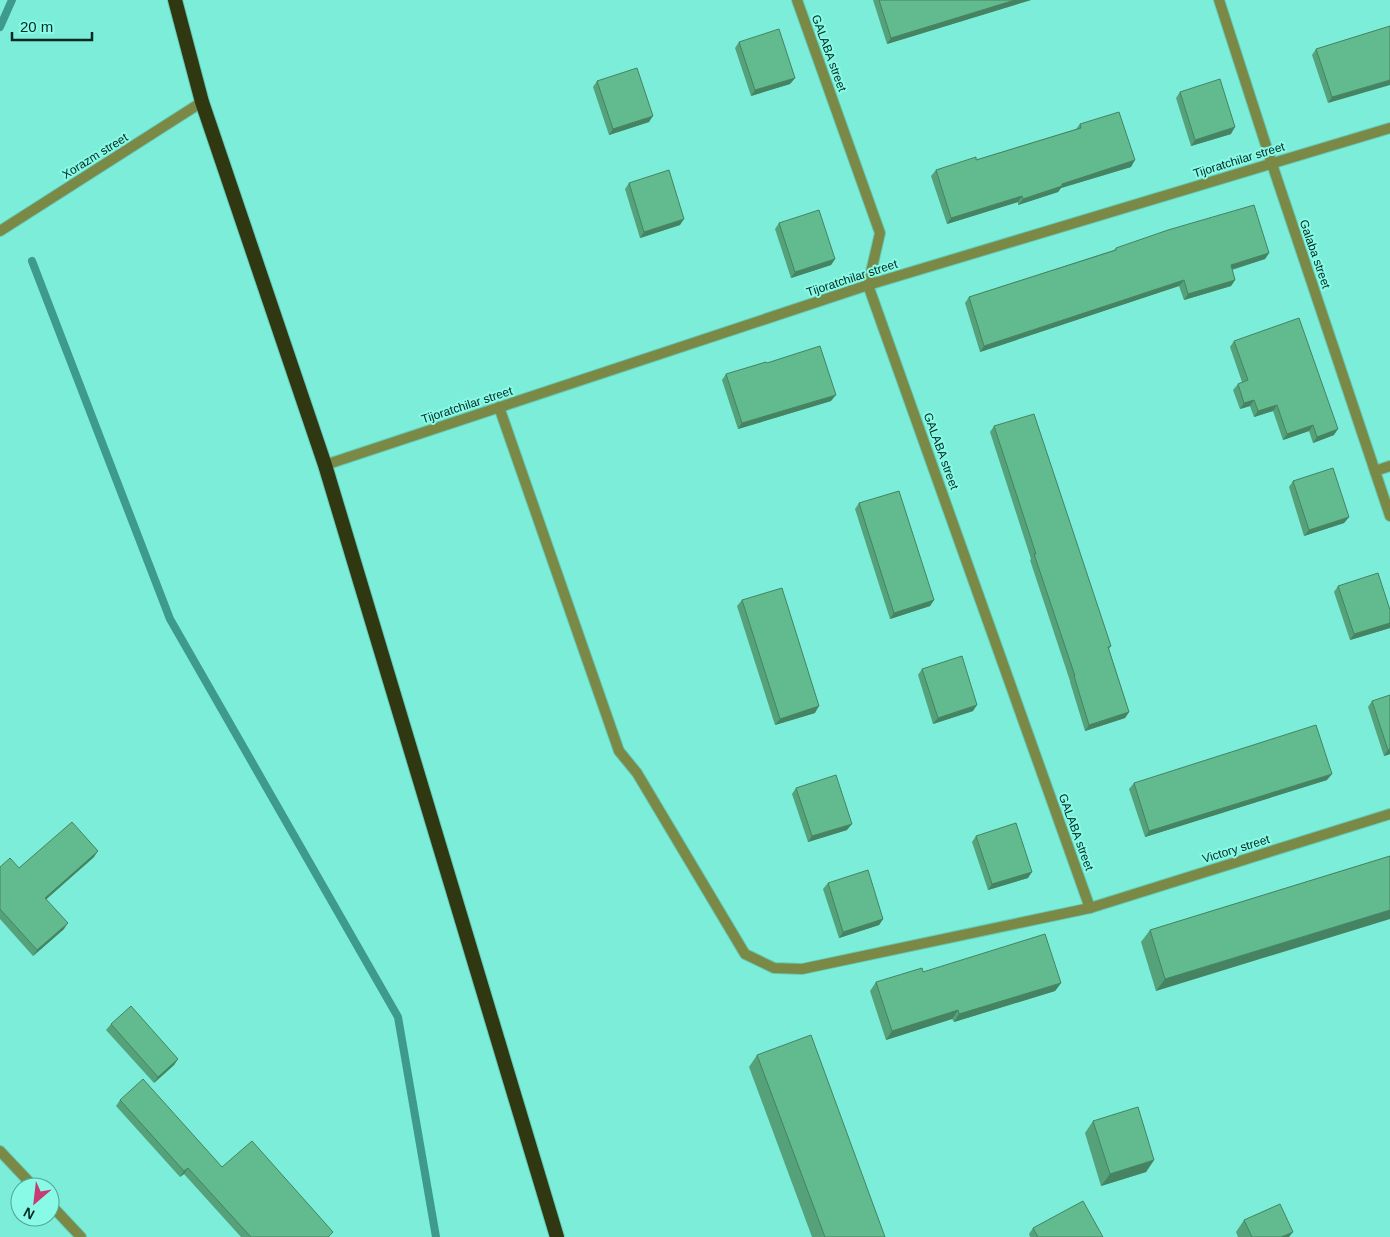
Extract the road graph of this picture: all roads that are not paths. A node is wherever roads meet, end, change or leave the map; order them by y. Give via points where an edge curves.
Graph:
1 (175, 0) edge
2 (797, 0) edge
3 (1219, 0) edge
4 (202, 102) junction
5 (1390, 128) edge
6 (1272, 164) junction
7 (0, 231) edge
8 (868, 285) junction
9 (498, 407) junction
10 (325, 465) junction
11 (1390, 466) edge
12 (1375, 470) junction
13 (1390, 516) edge
14 (1390, 814) edge
15 (1090, 908) junction
16 (0, 1151) edge
17 (25, 1177) edge
18 (60, 1215) edge
19 (81, 1237) edge
20 (557, 1237) edge

1 - 4 highway
2 - 8 street, GALABA street via 880,234
3 - 6 street, Galaba street
4 - 7 street, Xorazm street
4 - 10 highway
5 - 6 street, Tijoratchilar street
6 - 8 street, Tijoratchilar street
6 - 12 street, Galaba street
8 - 9 street, Tijoratchilar street
8 - 15 street, GALABA street
9 - 10 street, Tijoratchilar street
9 - 15 street, Victory street via 619,751 637,773 745,954 774,968 802,968
10 - 20 highway
11 - 12 street
12 - 13 street, Galaba street
14 - 15 street, Victory street
16 - 17 street
18 - 19 street

